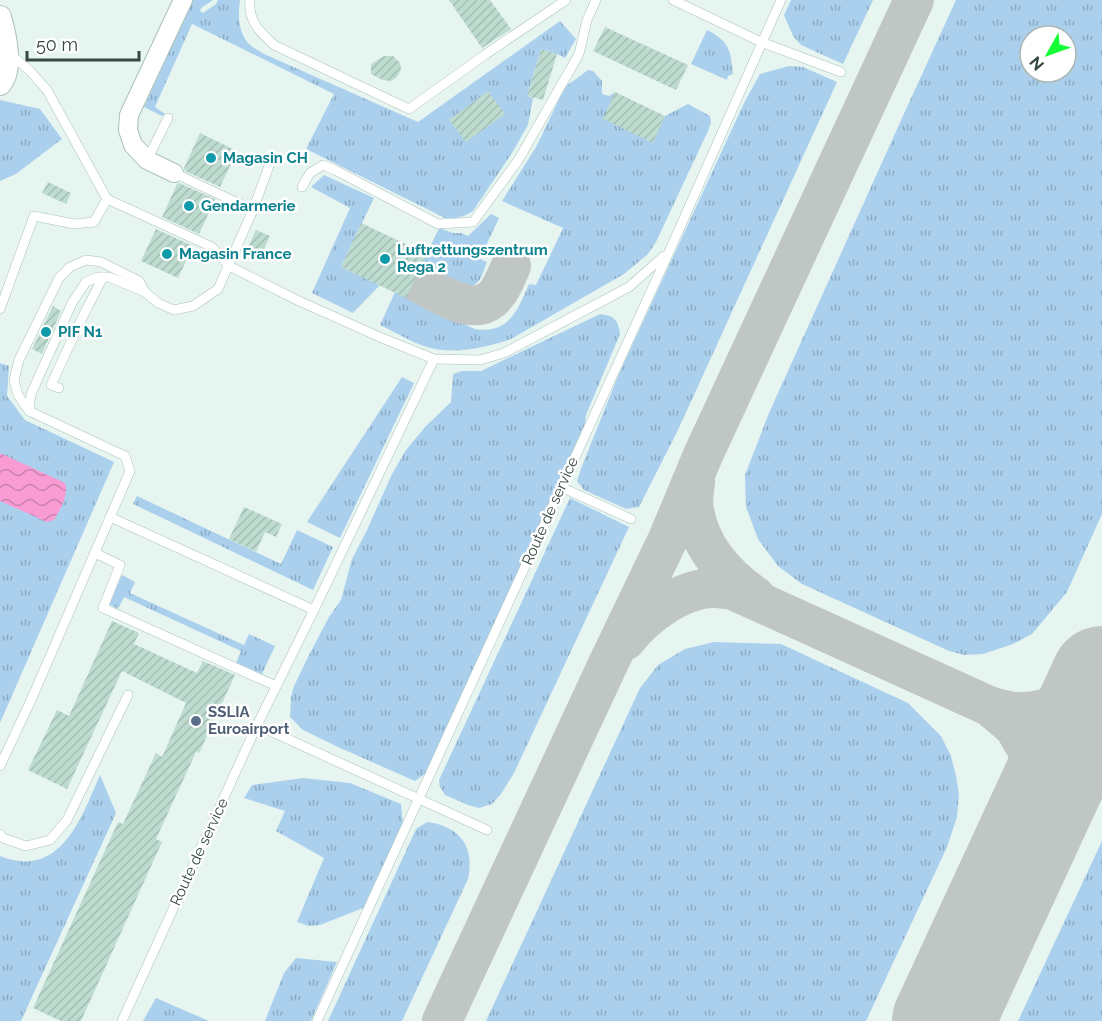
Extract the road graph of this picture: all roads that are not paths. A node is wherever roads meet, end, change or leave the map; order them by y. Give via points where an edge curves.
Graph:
1 (183, 0) edge
2 (250, 0) edge
3 (566, 0) edge
4 (596, 0) edge
5 (673, 0) edge
6 (781, 0) edge
7 (0, 17) edge
8 (761, 42) junction
9 (3, 54) edge
10 (841, 72) dead end
11 (0, 84) edge
12 (168, 118) dead end
13 (147, 160) junction
14 (269, 166) dead end
15 (174, 173) joint
16 (302, 187) dead end
17 (107, 199) junction
18 (253, 210) junction
19 (669, 252) junction
20 (229, 266) junction
21 (103, 277) junction
22 (146, 292) junction
23 (0, 309) edge
24 (434, 359) junction
25 (59, 388) dead end
26 (29, 411) junction
27 (561, 487) junction
28 (110, 517) junction
29 (630, 519) dead end
30 (95, 553) junction
31 (314, 610) junction
32 (276, 686) junction
33 (128, 695) dead end
34 (257, 725) junction
35 (0, 765) edge
36 (419, 800) junction
37 (487, 830) dead end
38 (0, 834) edge
39 (122, 1021) edge
40 (317, 1021) edge

1 - 13 street via 129,115 133,145
2 - 3 lane via 249,9 257,30 274,45 409,109
4 - 16 lane via 586,20 579,54 519,159 473,222 438,224 323,165 310,173
5 - 8 lane
6 - 8 lane, Route de service
7 - 9 street via 5,33
8 - 10 lane
8 - 19 lane, Route de service
9 - 11 street via 8,68
9 - 17 lane via 29,70 47,90
12 - 13 lane
13 - 15 street
14 - 18 lane
15 - 18 lane
17 - 20 lane via 212,247
17 - 23 lane via 93,222 74,224 34,216
18 - 20 lane
19 - 24 lane via 629,287 504,353 480,360
19 - 27 lane, Route de service
20 - 22 lane via 218,289 193,306 174,310
20 - 24 lane via 340,320
21 - 22 lane
21 - 25 lane via 51,385
21 - 26 lane via 86,282 72,303 31,394
22 - 26 lane via 139,281 101,262 86,261 70,267 59,278 19,360 14,380
24 - 31 lane, Route de service
26 - 28 lane via 125,456 130,471
27 - 29 lane
27 - 36 lane, Route de service
28 - 30 lane
28 - 31 lane
30 - 32 lane via 120,565 103,608
30 - 35 lane
31 - 32 lane, Route de service
32 - 34 lane, Route de service
33 - 38 lane via 67,820 50,840 26,846
34 - 36 lane
34 - 39 lane, Route de service
36 - 37 lane
36 - 40 lane, Route de service

